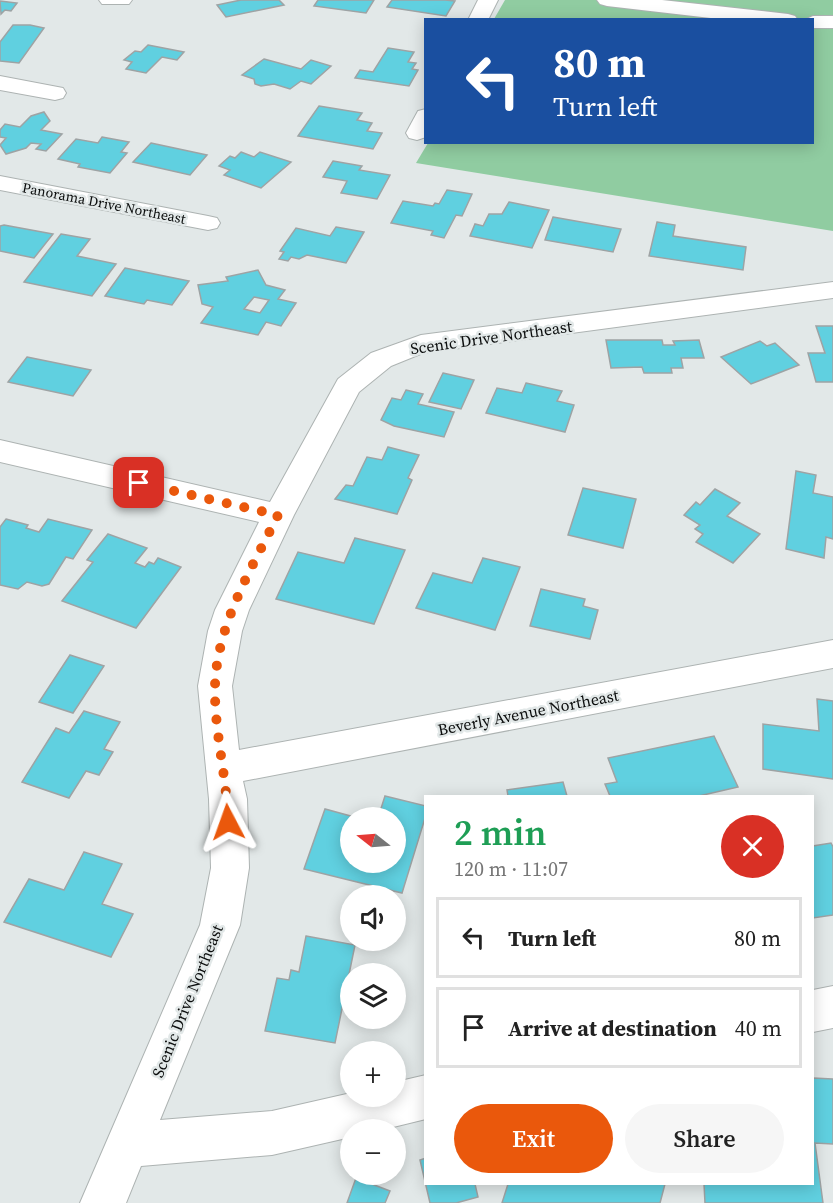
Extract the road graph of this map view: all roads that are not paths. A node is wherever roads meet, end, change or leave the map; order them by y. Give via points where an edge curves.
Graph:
1 (109, 0) edge
2 (122, 0) edge
3 (488, 0) edge
4 (607, 0) edge
5 (479, 18) edge
6 (770, 18) edge
7 (814, 21) edge
8 (833, 22) edge
9 (0, 83) edge
10 (55, 93) dead end
11 (0, 183) edge
12 (208, 223) dead end
13 (833, 290) edge
14 (0, 451) edge
15 (278, 515) junction
16 (833, 654) edge
17 (223, 769) junction
18 (833, 1007) edge
19 (814, 1011) edge
20 (424, 1097) edge
21 (129, 1145) junction
22 (103, 1203) edge

1 - 2 street
3 - 5 street
4 - 6 street
7 - 8 street
9 - 10 street
11 - 12 street, Panorama Drive Northeast
13 - 15 street, Scenic Drive Northeast via 477,335 390,353 348,386
14 - 15 street
15 - 17 street, Scenic Drive Northeast via 232,610 221,649 215,686
16 - 17 street, Beverly Avenue Northeast
17 - 21 street, Scenic Drive Northeast via 230,868 220,925
18 - 19 street
20 - 21 street via 272,1133
21 - 22 street, Scenic Drive Northeast

